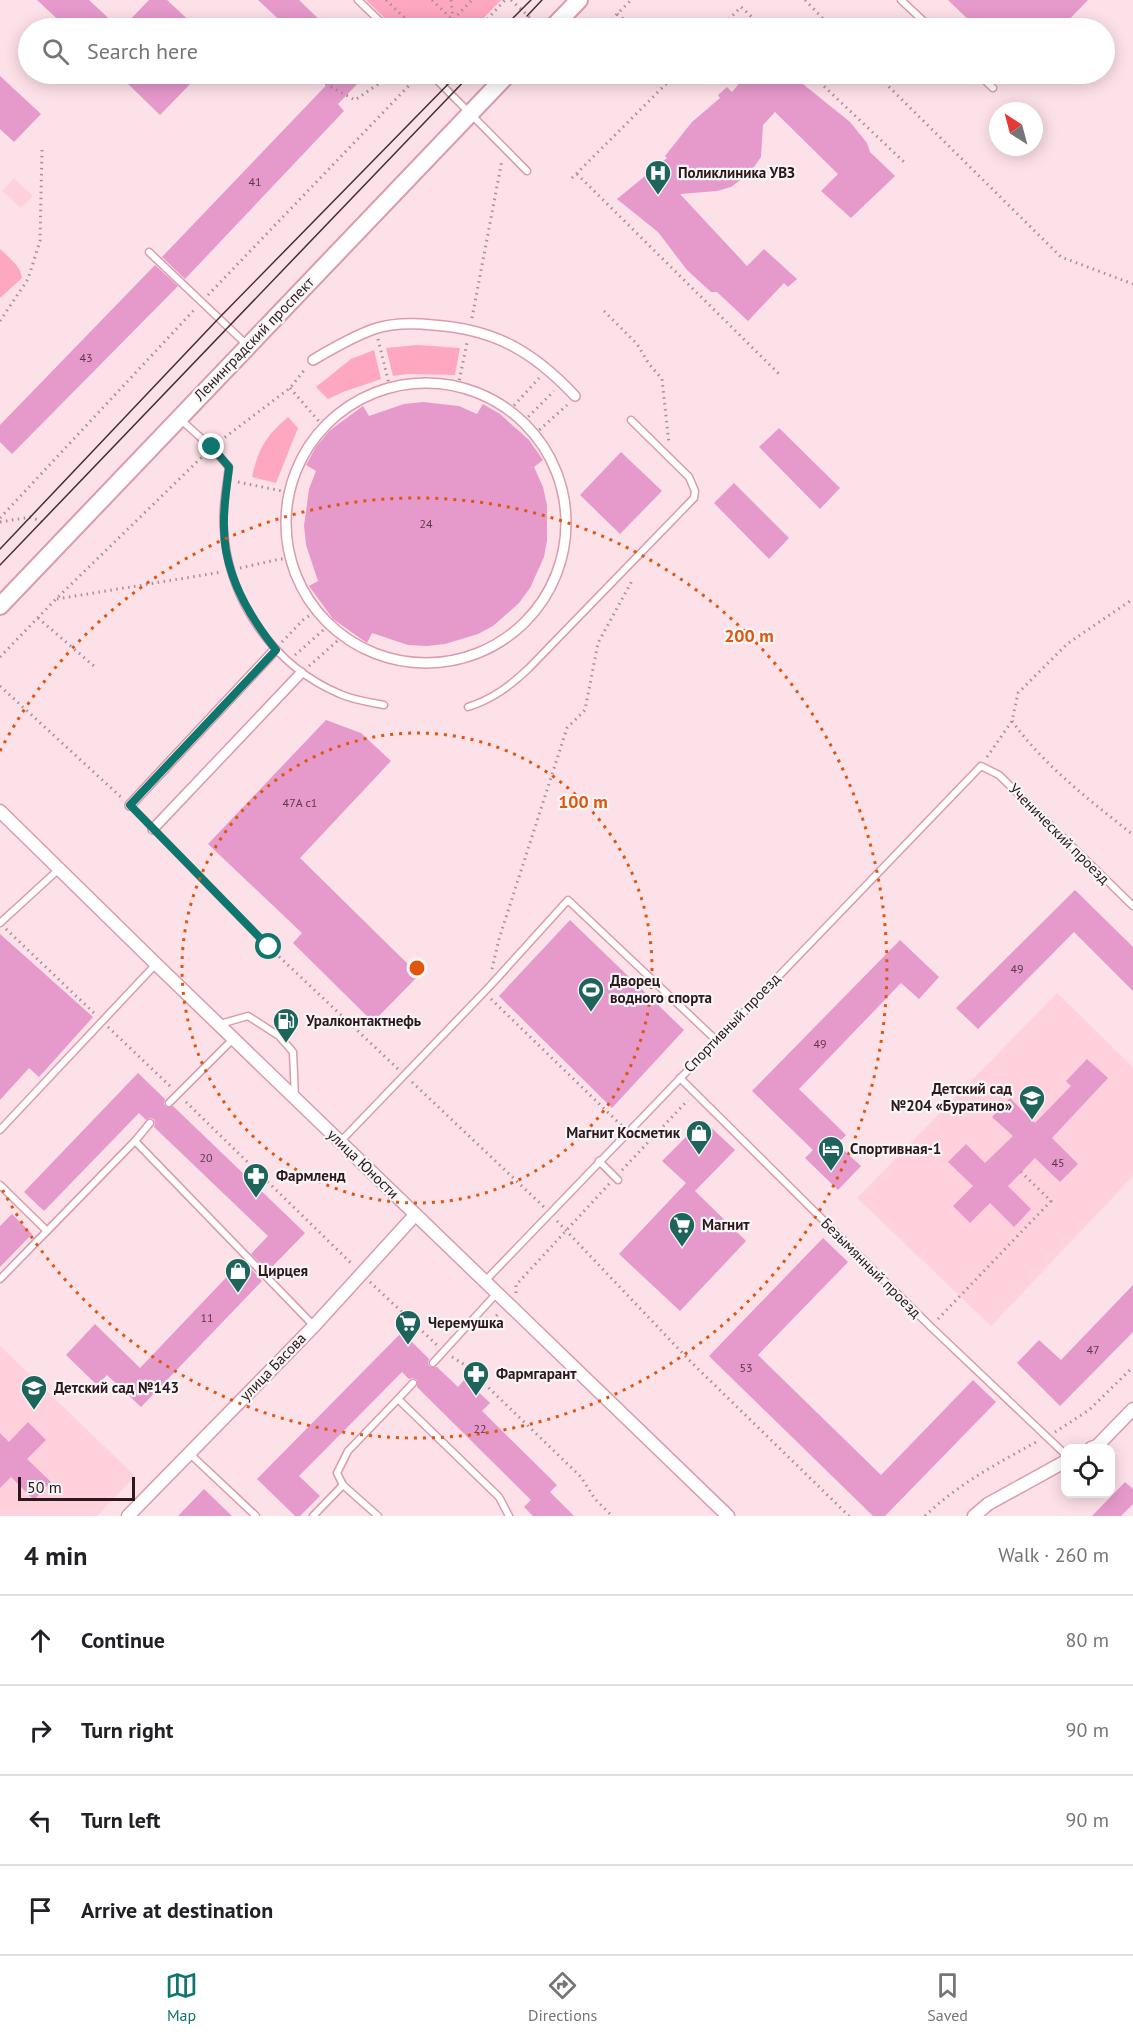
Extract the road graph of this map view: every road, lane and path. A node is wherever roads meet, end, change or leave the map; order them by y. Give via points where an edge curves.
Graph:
1 (358, 0) edge
2 (386, 0) edge
3 (432, 0) edge
4 (451, 0) edge
5 (472, 0) edge
6 (505, 0) edge
7 (511, 0) edge
8 (579, 0) edge
9 (631, 0) edge
10 (805, 0) edge
11 (901, 0) edge
12 (617, 14) junction
13 (377, 18) edge
14 (405, 18) edge
15 (451, 18) edge
16 (453, 18) edge
17 (455, 18) edge
18 (488, 18) edge
19 (530, 18) edge
20 (562, 18) edge
21 (613, 18) edge
22 (622, 18) edge
23 (730, 18) edge
24 (753, 18) edge
25 (822, 18) edge
26 (920, 18) edge
27 (326, 84) edge
28 (378, 84) edge
29 (442, 84) edge
30 (498, 84) edge
31 (666, 84) edge
32 (822, 84) edge
33 (886, 84) edge
34 (989, 84) edge
35 (993, 88) dead end
36 (471, 112) junction
37 (504, 149) junction
38 (42, 150) dead end
39 (904, 162) dead end
40 (527, 171) dead end
41 (577, 174) junction
42 (573, 178) dead end
43 (149, 252) dead end
44 (1133, 284) edge
45 (604, 311) dead end
46 (0, 321) edge
47 (470, 329) junction
48 (248, 346) junction
49 (380, 349) dead end
50 (466, 349) dead end
51 (313, 360) joint
52 (779, 374) dead end
53 (537, 380) dead end
54 (458, 386) junction
55 (290, 388) junction
56 (390, 388) junction
57 (551, 394) dead end
58 (575, 396) dead end
59 (563, 408) dead end
60 (510, 410) junction
61 (179, 418) junction
62 (631, 420) dead end
63 (524, 422) junction
64 (323, 426) junction
65 (536, 434) junction
66 (212, 447) junction
67 (669, 458) junction
68 (248, 484) dead end
69 (287, 492) junction
70 (0, 522) edge
71 (42, 522) dead end
72 (289, 559) junction
73 (250, 565) dead end
74 (231, 570) junction
75 (633, 579) dead end
76 (1133, 599) edge
77 (55, 600) junction
78 (0, 606) edge
79 (316, 611) junction
80 (38, 618) junction
81 (329, 625) junction
82 (287, 636) dead end
83 (343, 636) junction
84 (276, 650) junction
85 (300, 651) dead end
86 (0, 657) edge
87 (313, 664) dead end
88 (95, 667) dead end
89 (301, 672) junction
90 (0, 686) edge
91 (384, 705) dead end
92 (468, 707) dead end
93 (1012, 721) junction
94 (981, 766) junction
95 (130, 805) joint
96 (0, 811) edge
97 (153, 829) joint
98 (1133, 835) edge
99 (59, 869) junction
100 (1133, 906) edge
101 (0, 923) edge
102 (156, 964) junction
103 (490, 986) junction
104 (102, 1021) junction
105 (219, 1024) junction
106 (234, 1038) junction
107 (716, 1040) junction
108 (405, 1075) junction
109 (680, 1078) junction
110 (695, 1093) junction
111 (178, 1094) junction
112 (295, 1098) junction
113 (170, 1103) dead end
114 (150, 1124) dead end
115 (0, 1130) edge
116 (627, 1131) junction
117 (135, 1141) junction
118 (340, 1142) junction
119 (599, 1161) junction
120 (1021, 1172) dead end
121 (617, 1179) junction
122 (0, 1185) edge
123 (550, 1212) junction
124 (415, 1215) junction
125 (47, 1231) junction
126 (566, 1231) junction
127 (362, 1274) junction
128 (0, 1279) edge
129 (485, 1282) junction
130 (497, 1293) junction
131 (508, 1304) junction
132 (314, 1326) junction
133 (478, 1326) dead end
134 (931, 1327) junction
135 (443, 1351) junction
136 (433, 1363) dead end
137 (1133, 1367) edge
138 (413, 1383) dead end
139 (398, 1399) junction
140 (1133, 1409) edge
141 (1047, 1437) junction
142 (1099, 1444) edge
143 (1061, 1451) edge
144 (189, 1453) junction
145 (1061, 1463) edge
146 (343, 1485) junction
147 (128, 1516) edge
148 (256, 1516) edge
149 (313, 1516) edge
150 (378, 1516) edge
151 (509, 1516) edge
152 (612, 1516) edge
153 (728, 1516) edge
154 (849, 1516) edge
155 (925, 1516) edge
156 (974, 1516) edge

1 - 13 lane
2 - 14 path
3 - 15 path
4 - 16 path
5 - 17 path
6 - 18 path
7 - 19 path
8 - 20 main road
9 - 12 path
10 - 25 path
11 - 26 lane
12 - 21 path
12 - 22 path
23 - 24 path via 741,7
27 - 28 path via 355,100
29 - 36 lane
30 - 36 main road, Ленинградский проспект
31 - 41 path
32 - 39 path
33 - 44 path via 1060,257
34 - 35 lane
36 - 37 lane
36 - 48 main road, Ленинградский проспект
37 - 40 lane
37 - 47 path
38 - 46 path via 40,241 28,279
41 - 42 path
41 - 52 path
43 - 48 lane
45 - 67 path via 637,345 662,379
47 - 51 street via 424,324 376,328
47 - 58 street via 533,357
48 - 61 main road, Ленинградский проспект
49 - 56 path
50 - 54 path
51 - 55 path
53 - 60 path
54 - 56 street
54 - 60 street via 496,400
55 - 64 path
55 - 66 path
56 - 64 street via 357,402
57 - 63 path
59 - 65 path
60 - 63 street
61 - 66 lane
61 - 78 main road, Ленинградский проспект
62 - 67 lane
63 - 65 street
64 - 69 street via 308,445
65 - 83 street via 559,477 567,524 555,580 522,626 485,650 429,662 390,659
66 - 74 lane via 229,467 224,530
66 - 77 path
67 - 92 lane via 688,477 694,498 516,681 495,696
68 - 69 path
69 - 72 street
70 - 71 path via 31,517
72 - 73 path
72 - 79 street via 297,582
74 - 77 path
74 - 84 lane via 245,605
75 - 103 path via 598,643 585,710 567,728 499,939
76 - 93 path via 1067,644 1018,693
77 - 80 path
79 - 81 street
79 - 82 path
80 - 86 path
80 - 88 path
81 - 83 street
81 - 85 path
83 - 87 path
84 - 89 lane
84 - 95 street
89 - 91 lane via 341,695
89 - 97 street
90 - 95 path
93 - 94 path
93 - 98 path via 1055,770
94 - 100 lane, Ученический проезд via 999,775
94 - 107 lane, Спортивный проезд
96 - 99 street, улица Юности
97 - 108 path via 269,947
99 - 101 lane
99 - 102 street, улица Юности
101 - 104 path
102 - 104 lane
102 - 105 street, улица Юности
103 - 107 lane via 568,900
103 - 108 lane
103 - 116 path via 491,998
104 - 111 path
104 - 115 lane
105 - 106 street, улица Юности
105 - 112 lane via 248,1016 279,1036 293,1052
106 - 111 lane
106 - 112 street, улица Юности
107 - 109 lane, Спортивный проезд
108 - 118 lane
108 - 123 path
109 - 110 lane, Безымянный проезд
109 - 116 lane, Спортивный проезд
110 - 121 path
110 - 134 lane, Безымянный проезд
111 - 113 lane
111 - 127 path
112 - 118 street, улица Юности
114 - 117 lane
116 - 119 lane, Спортивный проезд
117 - 125 lane
117 - 132 lane
118 - 124 street, улица Юности
119 - 121 lane
119 - 123 lane, Спортивный проезд
120 - 134 path via 1052,1201
121 - 126 path
122 - 125 lane
123 - 126 path
123 - 129 lane, Спортивный проезд
124 - 127 street, улица Басова
124 - 129 street, улица Юности
125 - 128 lane
126 - 131 path via 516,1286 517,1292
126 - 154 path via 692,1364
127 - 132 street, улица Басова
127 - 135 path
129 - 130 street, улица Юности
130 - 131 street, улица Юности
130 - 135 lane
131 - 133 path via 492,1320 485,1318
131 - 153 street, улица Юности
132 - 144 street, улица Басова
134 - 141 lane, Безымянный проезд
135 - 136 lane
135 - 152 path via 465,1365 535,1431
137 - 141 path via 1089,1410
138 - 139 lane
139 - 146 lane via 348,1451 337,1473
139 - 151 lane via 498,1497
140 - 142 street
141 - 143 lane, Безымянный проезд
141 - 155 path via 984,1470
144 - 147 street, улица Басова
144 - 148 lane
145 - 156 street via 988,1504
146 - 149 lane
146 - 150 lane

